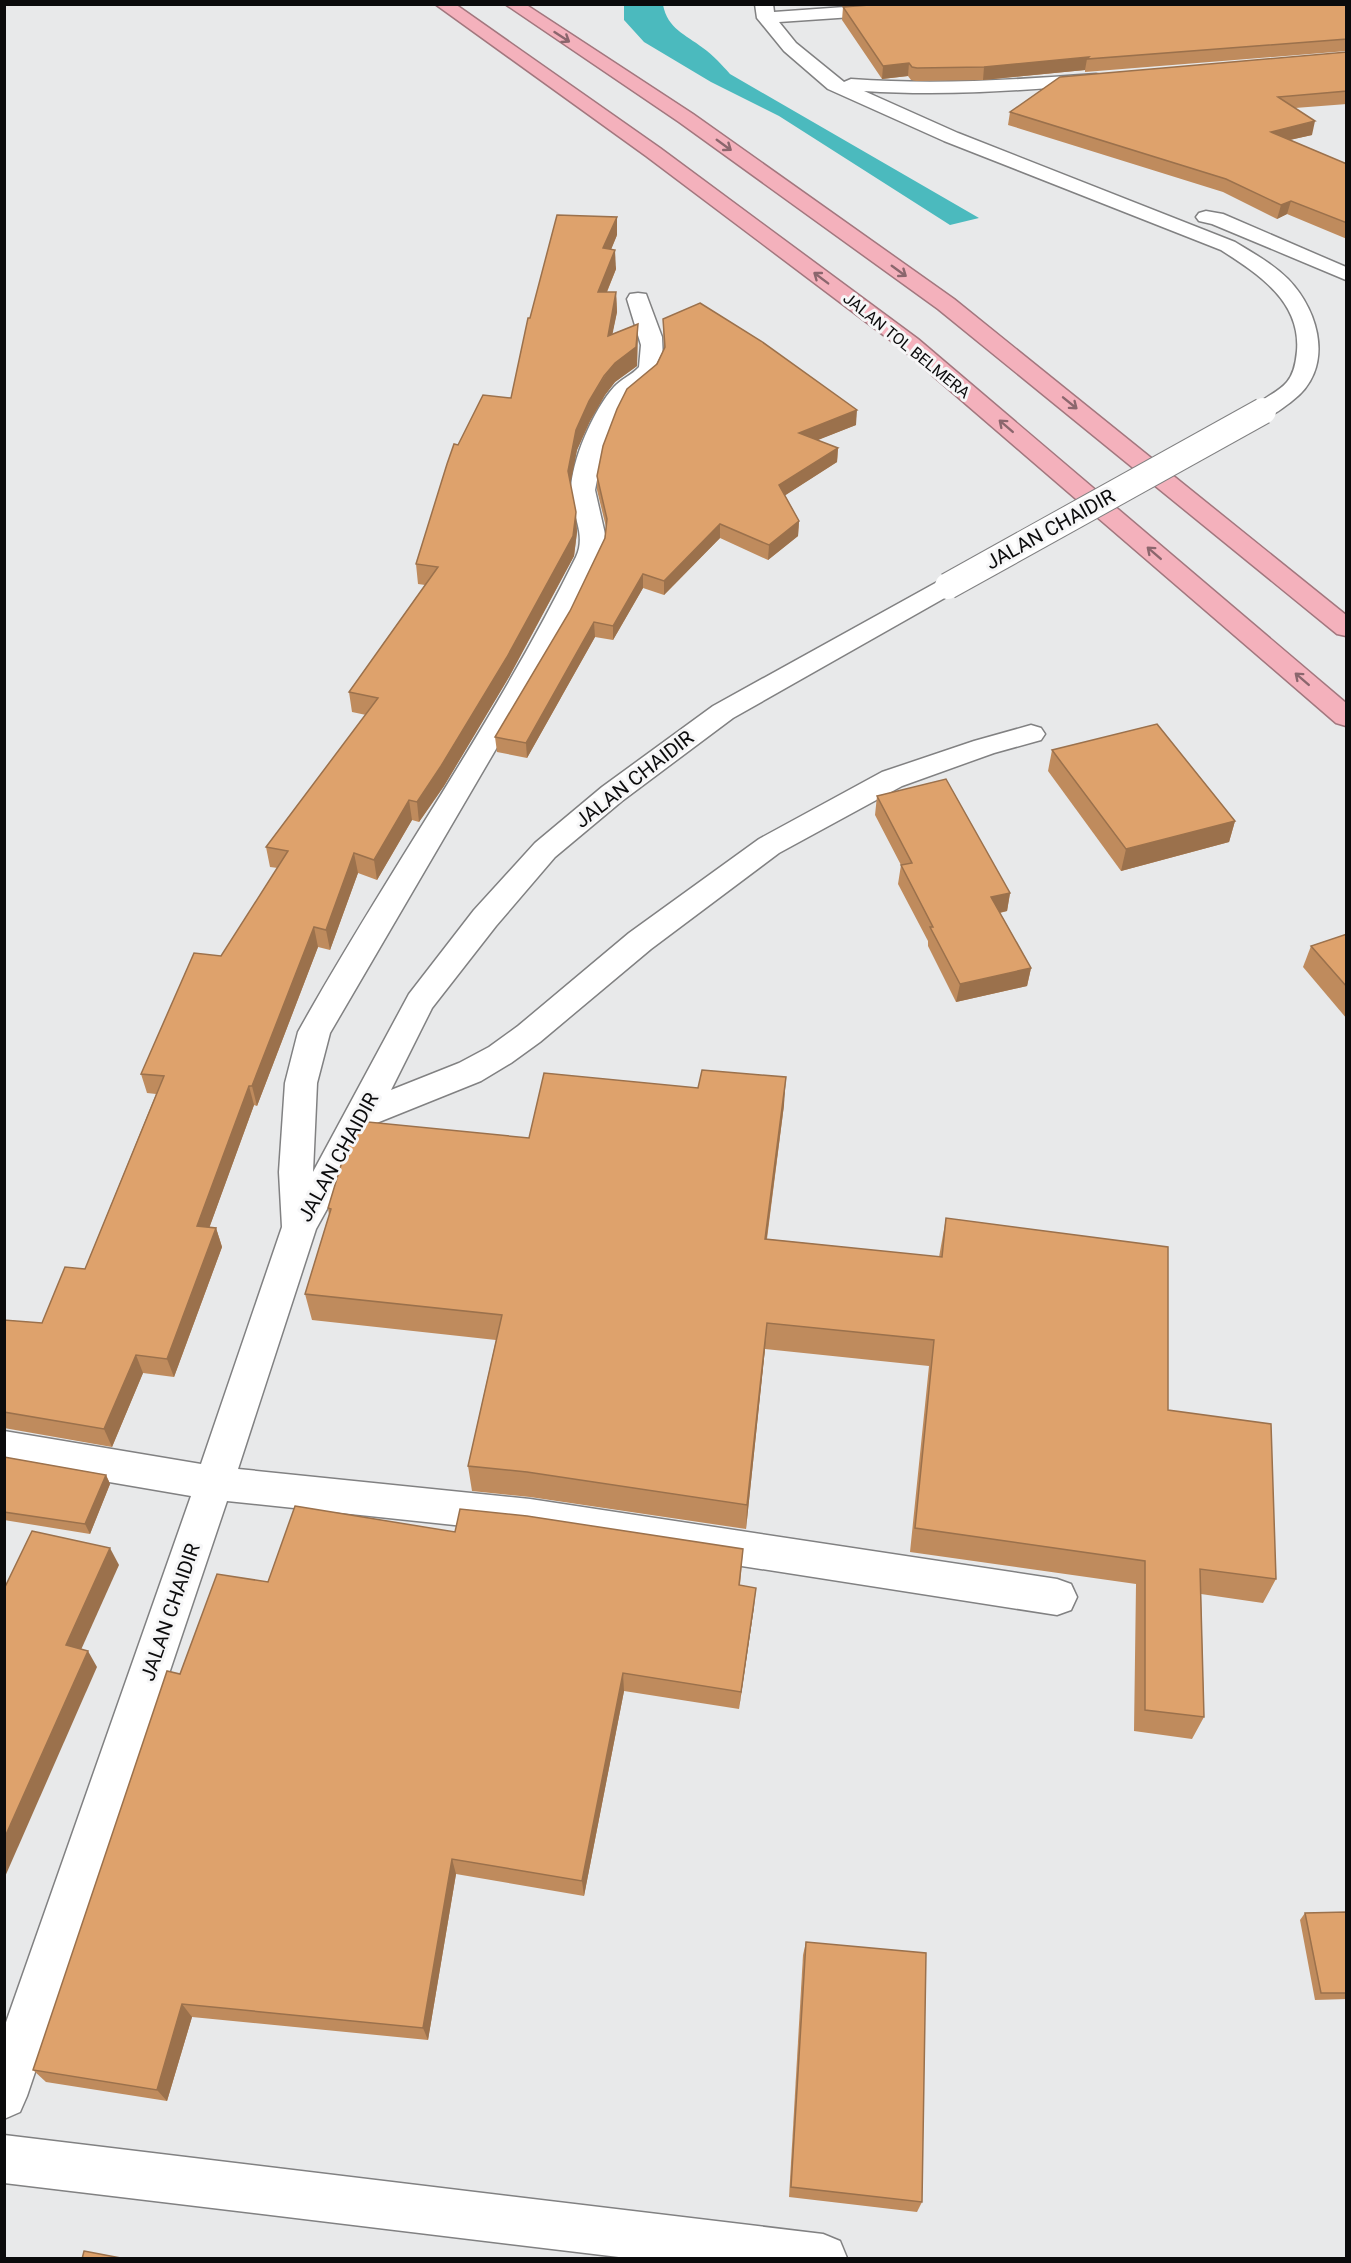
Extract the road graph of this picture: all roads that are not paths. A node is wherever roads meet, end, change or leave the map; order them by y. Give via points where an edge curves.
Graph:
1 (443, 4) edge
2 (513, 4) edge
3 (970, 4) edge
4 (765, 11) edge
5 (1112, 78) edge
6 (834, 85) junction
7 (1133, 207) junction
8 (1347, 274) edge
9 (638, 299) dead end
10 (1347, 628) edge
11 (1347, 717) edge
12 (1031, 734) dead end
13 (362, 1115) junction
14 (299, 1227) junction
15 (4, 1447) edge
16 (214, 1483) junction
17 (1058, 1597) dead end
18 (4, 2096) edge
19 (4, 2159) edge
20 (822, 2259) edge

11 -> 1 highway, JALAN TOL BELMERA via 910,344 653,152
2 -> 10 highway via 686,118 946,304
3 - 4 street
4 - 6 street, JALAN CHAIDIR via 790,47
5 - 6 street via 983,88
6 - 7 street, JALAN CHAIDIR via 951,137
7 - 8 street via 1216,218
7 - 13 street, JALAN CHAIDIR, bridge via 1227,246 1259,265 1287,291 1305,321 1310,354 1298,384 1263,411 723,712 612,794 545,850 485,918 420,1002
9 - 14 street via 652,359 648,374 621,393 596,438 583,483 584,507 594,543 591,552 556,624 314,1032 301,1083 296,1172
12 - 13 street via 892,779 769,846 640,941 500,1055 470,1072
13 - 14 street, JALAN CHAIDIR
14 - 16 street, JALAN CHAIDIR
15 - 16 street
16 - 17 street via 530,1516
16 - 18 street, JALAN CHAIDIR
19 - 20 street

